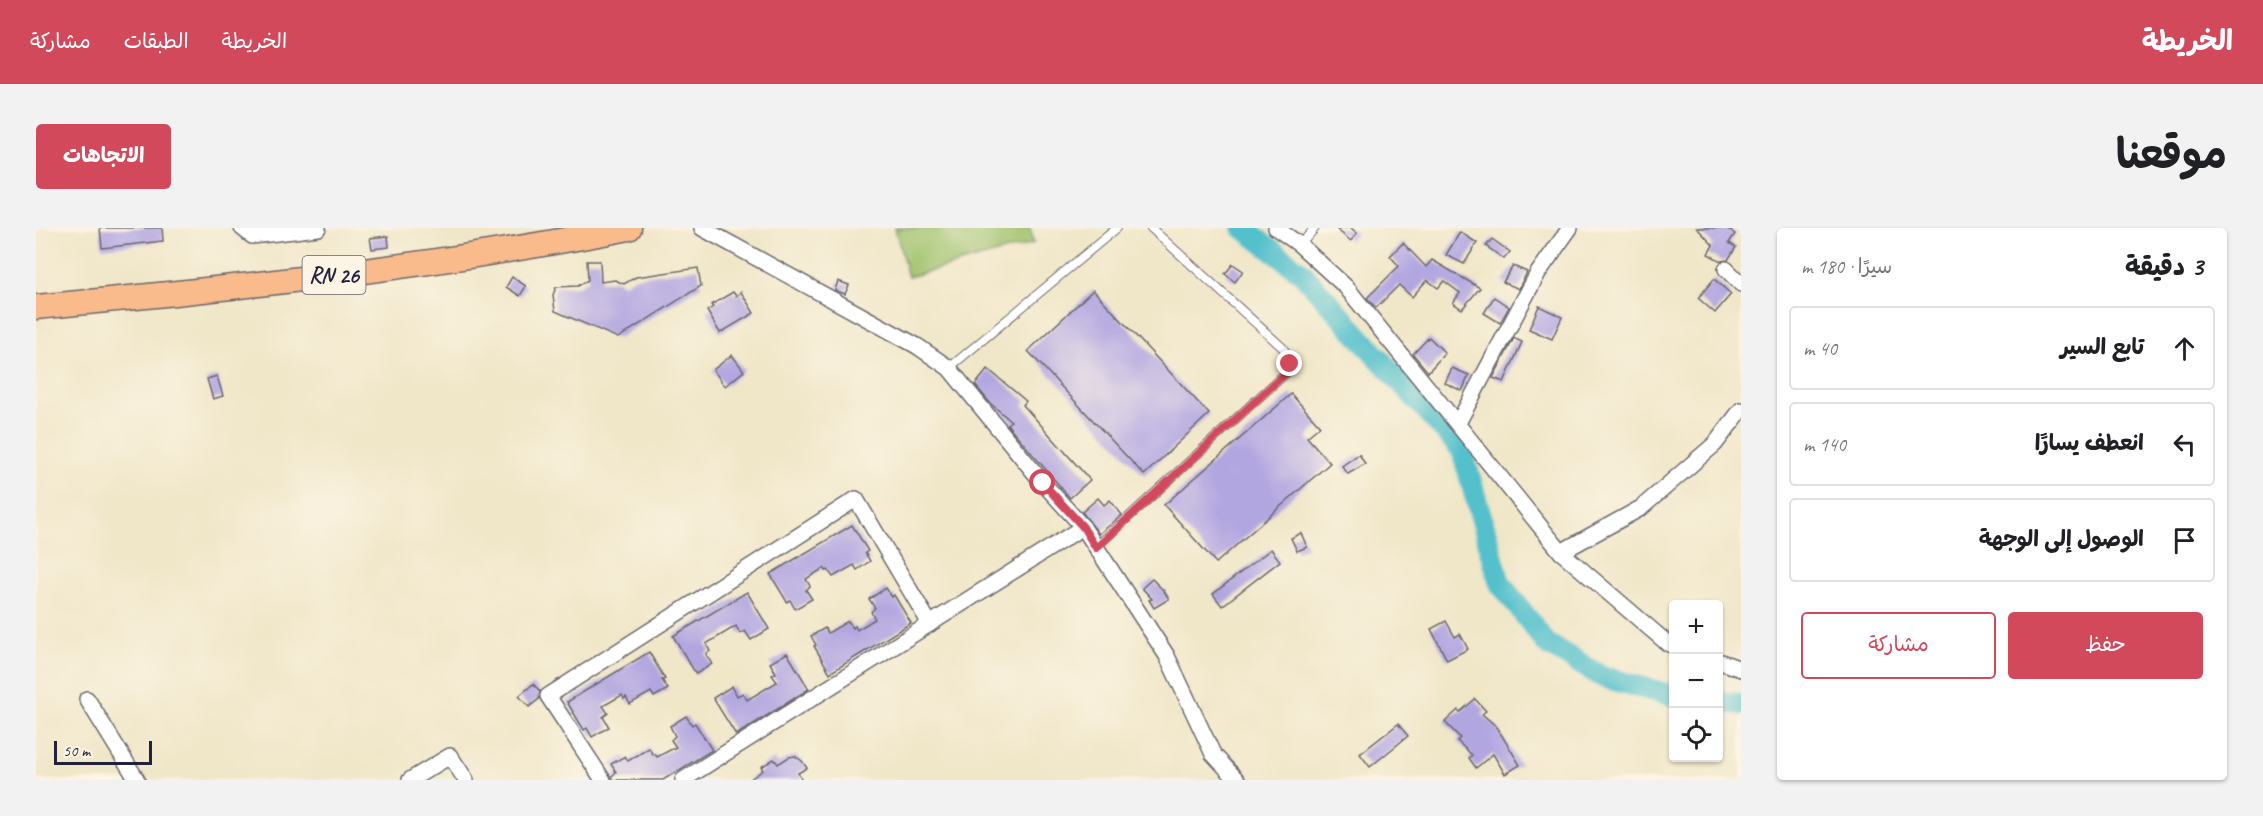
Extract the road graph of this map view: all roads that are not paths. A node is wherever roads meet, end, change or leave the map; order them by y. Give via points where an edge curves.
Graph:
1 (242, 228) edge
2 (318, 228) edge
3 (629, 228) edge
4 (702, 228) edge
5 (1117, 228) edge
6 (1151, 228) edge
7 (1276, 228) edge
8 (1315, 228) edge
9 (1570, 228) edge
10 (549, 235) edge
11 (1300, 245) junction
12 (1726, 268) dead end
13 (1741, 284) edge
14 (36, 307) edge
15 (949, 368) junction
16 (1741, 410) edge
17 (1458, 423) junction
18 (1083, 527) junction
19 (1096, 548) junction
20 (1561, 552) junction
21 (930, 624) junction
22 (1669, 644) edge
23 (1723, 662) edge
24 (1741, 669) edge
25 (87, 699) dead end
26 (137, 780) edge
27 (410, 780) edge
28 (466, 780) edge
29 (603, 780) edge
30 (683, 780) edge
31 (1237, 780) edge

1 - 2 street via 252,236
3 - 10 main road, RN 26
4 - 15 street via 917,346
5 - 15 lane
6 - 19 lane via 1283,348 1290,364 1287,372
7 - 11 street
8 - 11 lane
9 - 17 street via 1538,273
10 - 14 main road, RN 26 via 379,270
11 - 17 street via 1346,287
12 - 13 street
15 - 18 street
16 - 20 street via 1715,444 1641,508
17 - 20 street
18 - 19 street
18 - 21 street
19 - 31 street via 1167,656 1213,754
20 - 22 street
21 - 29 street via 856,499 548,696
21 - 30 street
23 - 24 street
25 - 26 street
27 - 28 street via 450,756

